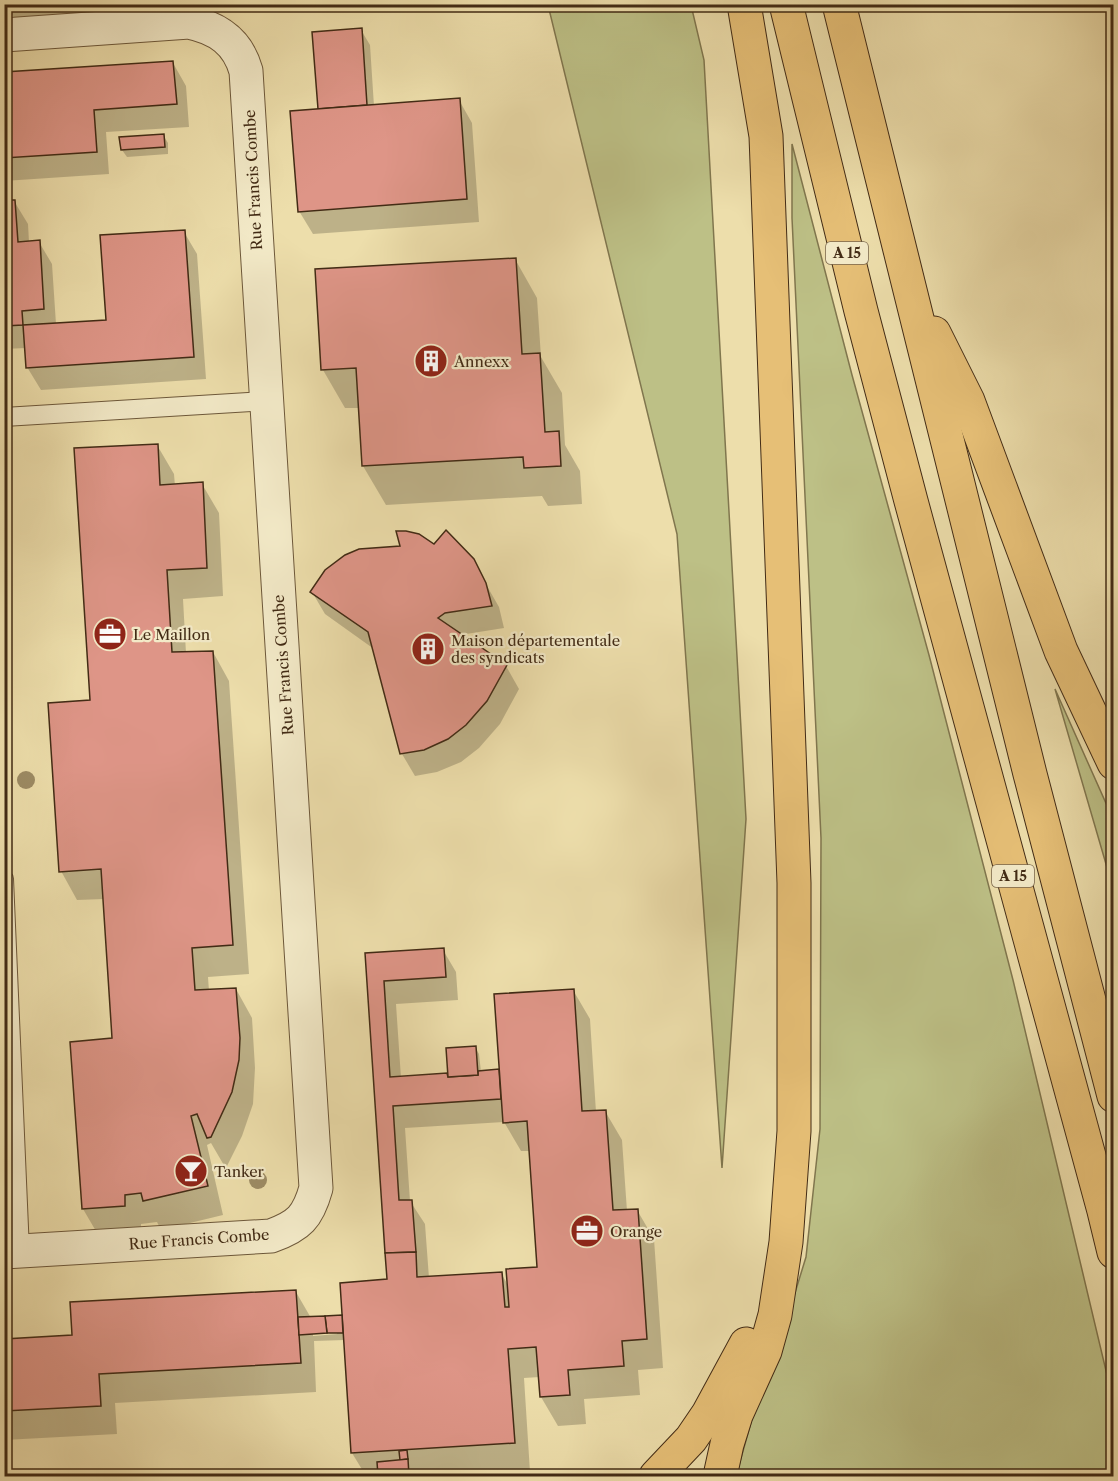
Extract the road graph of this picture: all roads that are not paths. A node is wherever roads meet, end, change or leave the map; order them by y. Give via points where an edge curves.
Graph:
1 (744, 4) edge
2 (786, 4) edge
3 (839, 4) edge
4 (4, 35) edge
5 (906, 276) junction
6 (266, 401) junction
7 (4, 417) edge
8 (1113, 763) edge
9 (4, 879) edge
10 (1113, 1096) edge
11 (786, 1242) junction
12 (12, 1251) edge
13 (1113, 1252) edge
14 (656, 1476) edge
15 (720, 1476) edge

1 - 11 highway via 766,136 794,883 794,1131
2 - 13 highway, A 15 via 879,378
3 - 5 highway, A 15
4 - 6 street, Rue Francis Combe via 189,22 219,32 242,57 246,71
5 - 8 highway via 968,401 1061,651
5 - 10 highway, A 15
6 - 7 lane
6 - 12 street, Rue Francis Combe via 316,1188 311,1206 302,1220 271,1236
9 - 12 lane
11 - 14 highway via 745,1344 708,1414 691,1439
11 - 15 highway via 765,1351 736,1415

